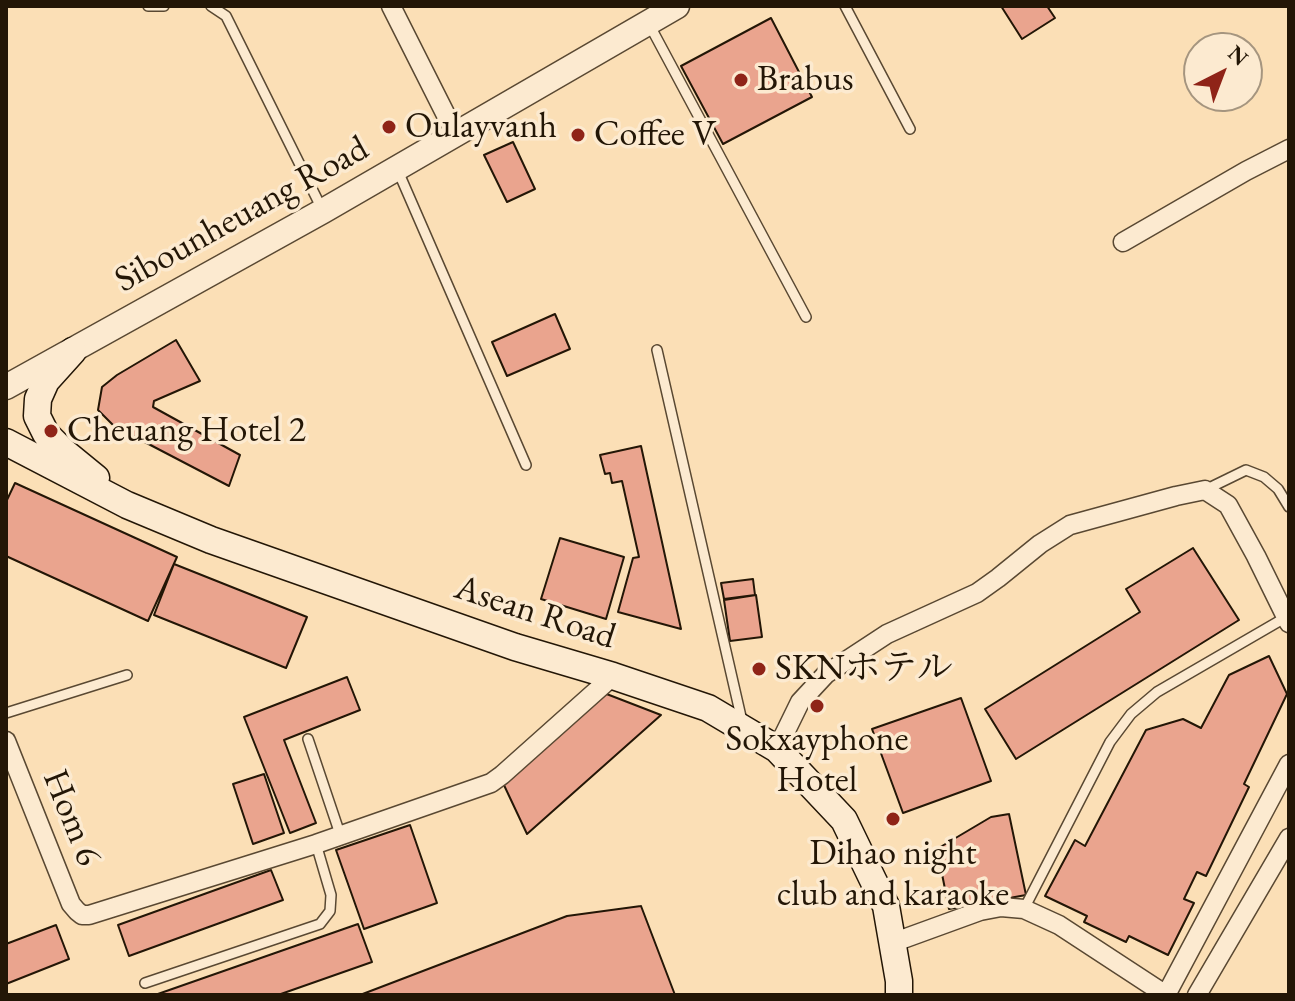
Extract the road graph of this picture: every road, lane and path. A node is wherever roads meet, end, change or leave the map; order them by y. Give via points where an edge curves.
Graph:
1 (148, 6) edge
2 (164, 6) edge
3 (211, 6) edge
4 (391, 6) edge
5 (677, 6) edge
6 (845, 6) edge
7 (648, 22) junction
8 (910, 129) dead end
9 (456, 135) junction
10 (1289, 149) edge
11 (397, 169) junction
12 (323, 211) junction
13 (1123, 242) dead end
14 (806, 317) dead end
15 (657, 350) dead end
16 (73, 351) junction
17 (6, 387) edge
18 (6, 442) edge
19 (526, 465) dead end
20 (1205, 490) junction
21 (127, 505) junction
22 (1289, 507) edge
23 (1288, 618) edge
24 (127, 675) dead end
25 (613, 676) junction
26 (6, 713) edge
27 (744, 729) junction
28 (308, 739) dead end
29 (6, 741) edge
30 (777, 749) junction
31 (1289, 764) edge
32 (340, 834) junction
33 (1289, 838) edge
34 (316, 844) junction
35 (1024, 909) junction
36 (892, 943) junction
37 (145, 983) dead end
38 (899, 995) edge
39 (1166, 995) edge
40 (1197, 995) edge

1 - 2 lane
3 - 12 lane via 226,16
4 - 9 street
5 - 7 street, Sibounheuang Road
6 - 8 lane
7 - 9 street, Sibounheuang Road
7 - 14 lane
9 - 11 street, Sibounheuang Road
10 - 13 street
11 - 12 street, Sibounheuang Road
11 - 19 lane
12 - 16 street, Sibounheuang Road
15 - 27 lane
16 - 17 street, Sibounheuang Road
16 - 21 main road via 46,381 37,416 63,451
18 - 21 main road, Asean Road
20 - 22 lane via 1246,470 1278,489
20 - 23 street via 1228,505
20 - 30 street via 1070,525 977,593 887,634 826,674 800,702
21 - 25 main road, Asean Road via 286,567
23 - 35 lane via 1157,692 1131,714 1110,742
24 - 26 lane
25 - 27 main road, Asean Road via 708,708
25 - 32 street via 491,783
27 - 30 main road, Asean Road
28 - 32 lane
29 - 34 street, Hom 6 via 71,904 82,915
30 - 36 main road, Asean Road via 844,820 886,906
31 - 39 street
32 - 34 street
33 - 40 street
34 - 37 lane via 331,895 330,911 320,924
35 - 36 street via 980,911
35 - 39 street via 1059,925
36 - 38 main road, Asean Road

